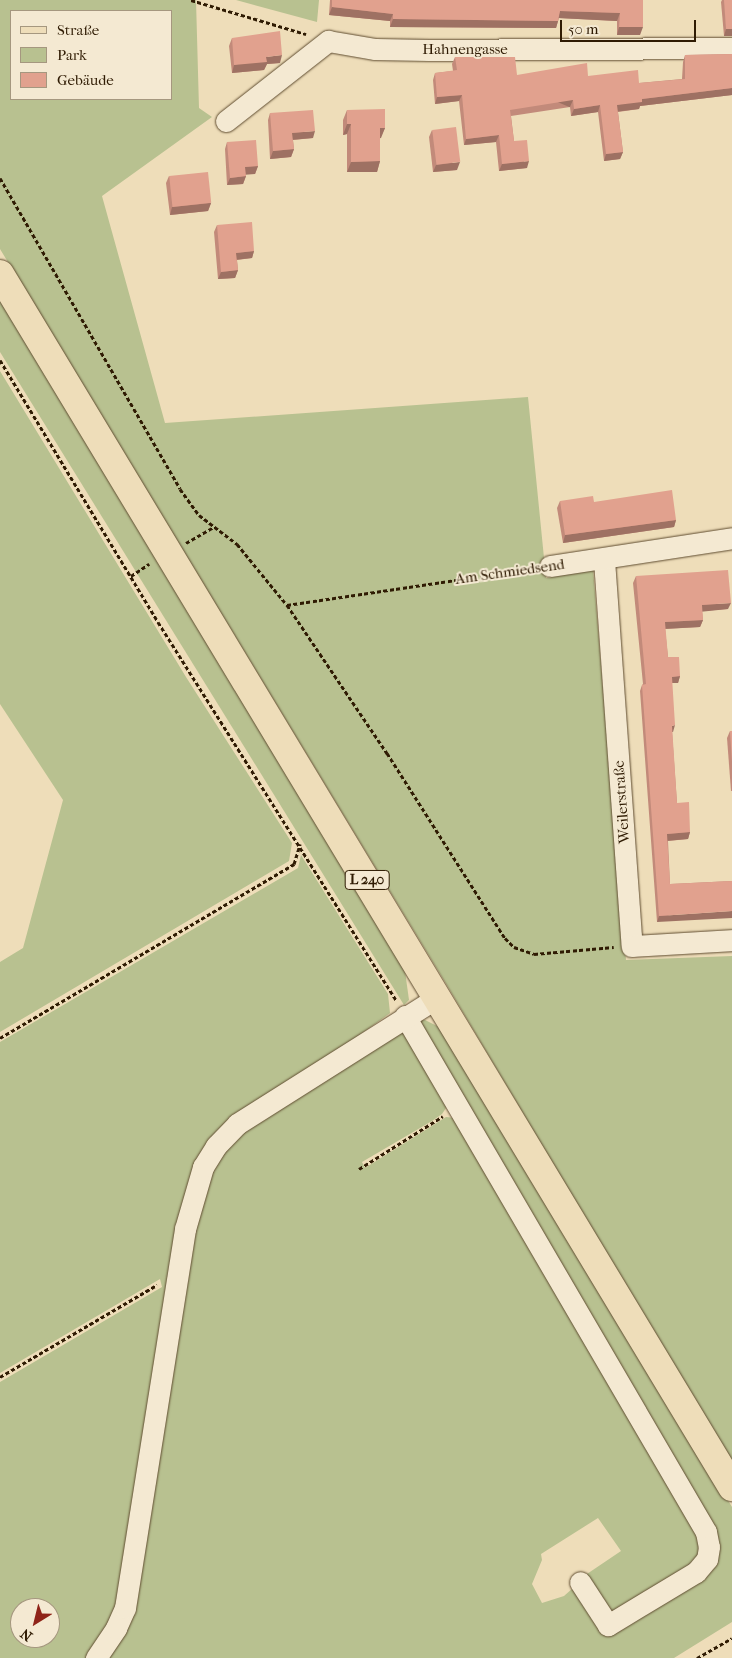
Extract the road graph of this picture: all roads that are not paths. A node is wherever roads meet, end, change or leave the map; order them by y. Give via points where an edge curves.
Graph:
1 (732, 48) edge
2 (226, 121) dead end
3 (0, 274) edge
4 (732, 538) edge
5 (604, 560) junction
6 (550, 566) road end
7 (732, 940) edge
8 (438, 997) junction
9 (405, 1016) junction
10 (732, 1487) edge
11 (580, 1582) dead end
12 (96, 1658) edge

1 - 2 street, Hahnengasse via 402,50 328,41
3 - 8 main road, L 240
4 - 5 street, Am Schmiedsend
5 - 6 street, Am Schmiedsend
5 - 7 street, Weilerstraße via 632,946
8 - 9 street
8 - 10 main road, L 240
9 - 11 street via 706,1532 707,1559 696,1572 608,1625
9 - 12 street via 236,1124 203,1167 185,1229 124,1608 116,1628

